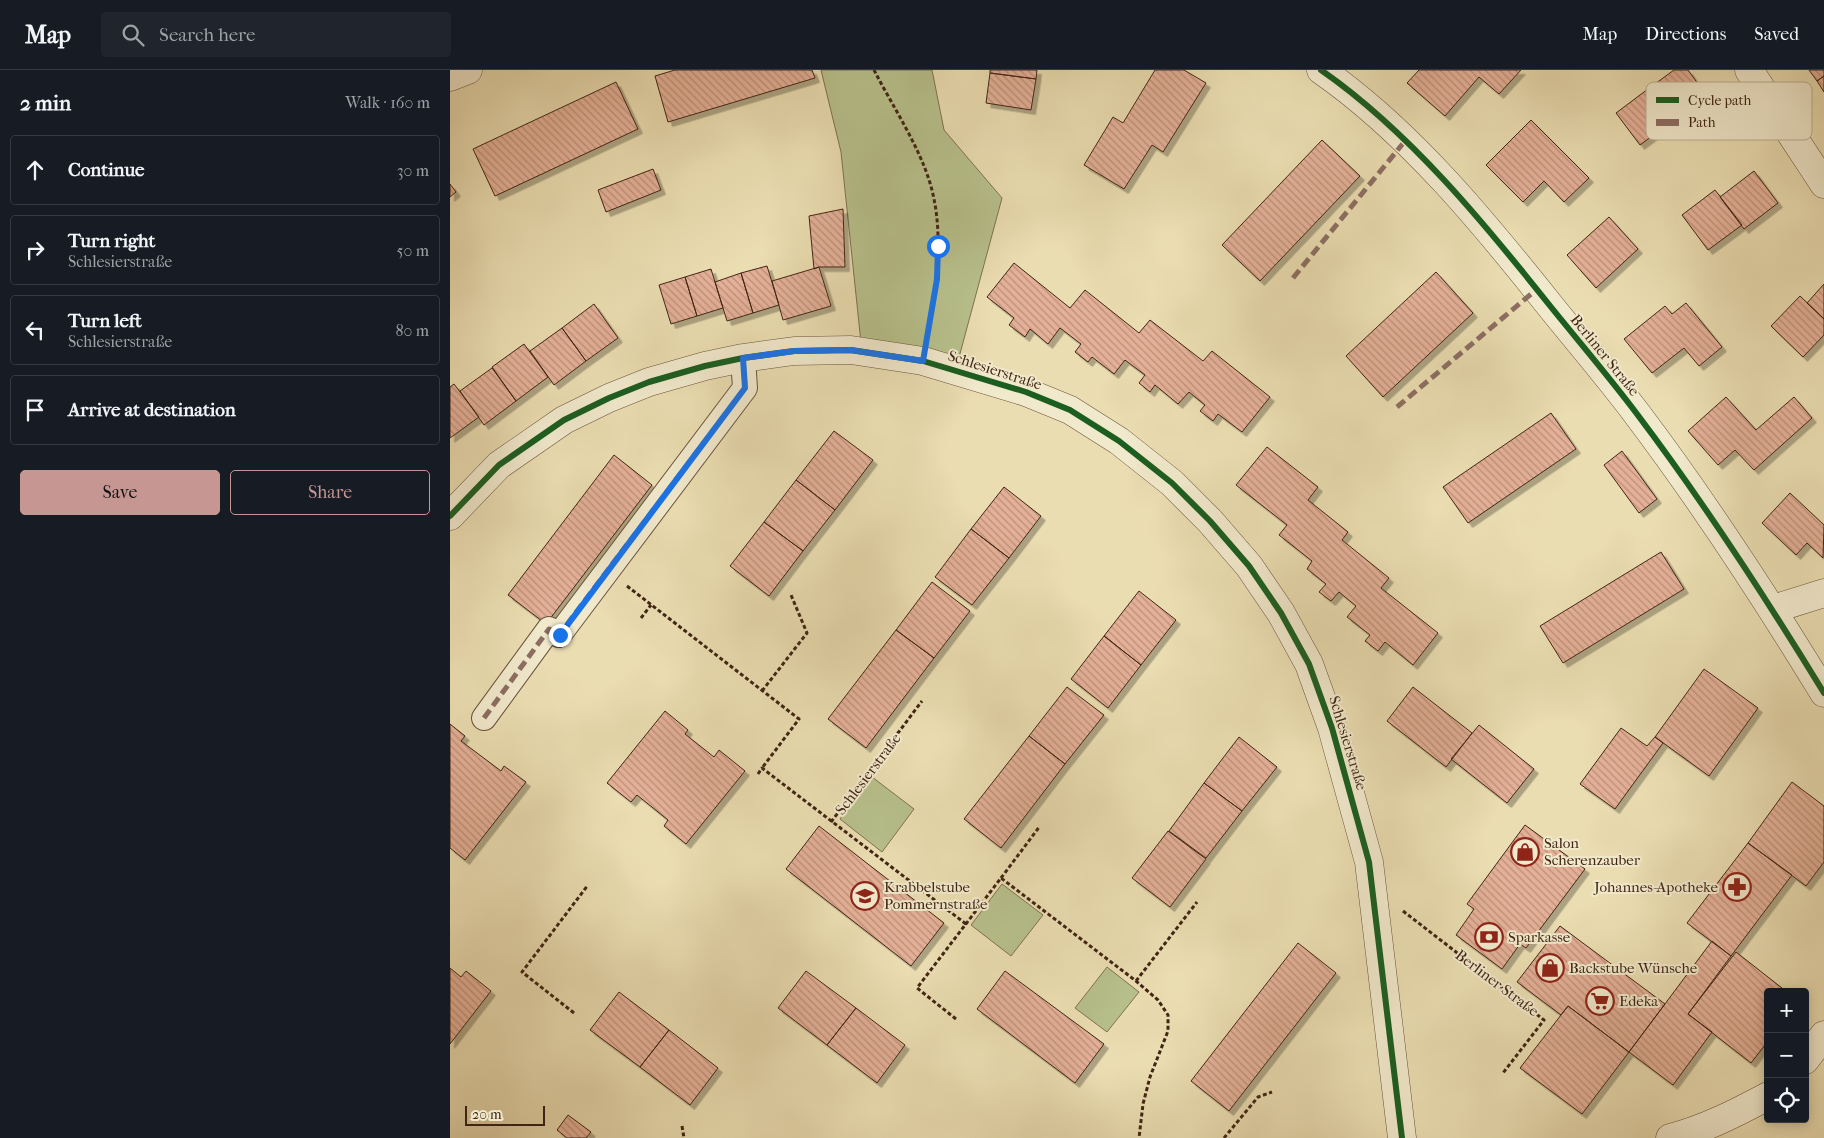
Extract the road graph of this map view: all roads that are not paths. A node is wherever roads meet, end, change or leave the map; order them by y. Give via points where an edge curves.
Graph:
1 (468, 70) edge
2 (1321, 70) edge
3 (1749, 70) edge
4 (450, 77) edge
5 (1757, 82) edge
6 (1795, 140) edge
7 (1824, 184) edge
8 (743, 358) junction
9 (450, 516) edge
10 (1824, 593) edge
11 (1773, 609) junction
12 (1824, 693) edge
13 (484, 718) dead end
14 (1824, 1035) edge
15 (1809, 1055) edge
16 (1764, 1098) edge
17 (1402, 1138) edge
18 (1670, 1138) edge

1 - 4 street
2 - 11 street, Berliner Straße via 1345,87 1405,141 1478,217 1638,415
3 - 5 street
6 - 7 street
8 - 9 street, Schlesierstraße via 649,382 564,420 499,465
8 - 13 street via 745,388 560,635 549,629
8 - 17 street, Schlesierstraße via 794,351 850,350 923,361 1026,392 1070,410 1119,441 1172,483 1210,521 1248,566 1281,613 1309,664 1332,728 1369,862
10 - 11 street
11 - 12 street, Berliner Straße
14 - 15 street
16 - 18 street via 1727,1118

